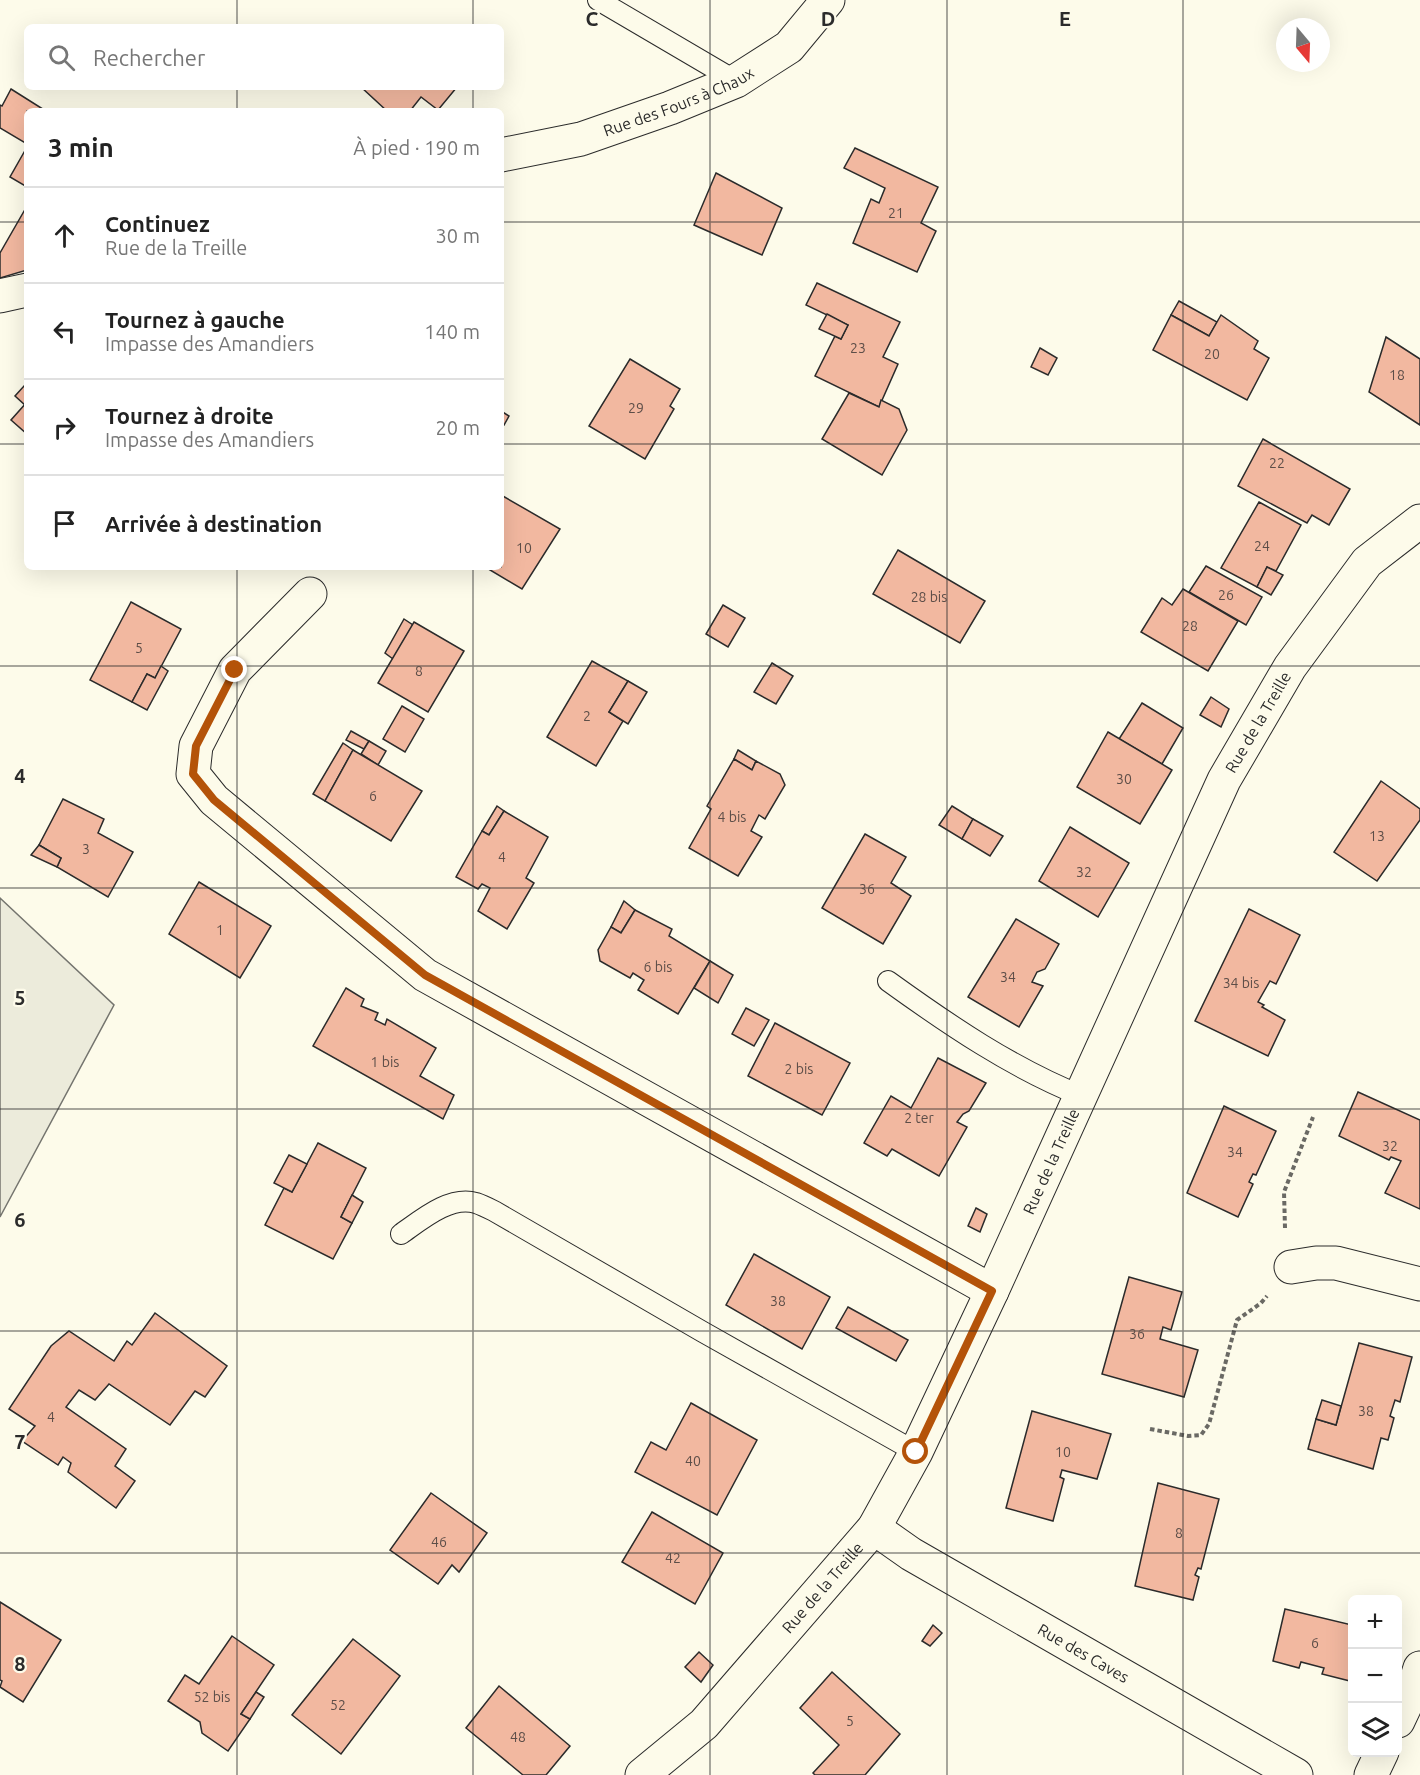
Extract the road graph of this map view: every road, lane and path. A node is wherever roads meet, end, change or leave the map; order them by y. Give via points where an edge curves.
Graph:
1 (598, 0) edge
2 (828, 0) edge
3 (736, 81) junction
4 (504, 154) edge
5 (24, 291) edge
6 (0, 296) edge
7 (1420, 521) edge
8 (310, 594) dead end
9 (888, 981) dead end
10 (1082, 1096) junction
11 (1313, 1117) dead end
12 (401, 1234) dead end
13 (1291, 1267) junction
14 (1420, 1284) edge
15 (992, 1291) junction
16 (1150, 1429) dead end
17 (916, 1452) junction
18 (874, 1528) junction
19 (1420, 1668) edge
20 (1402, 1712) edge
21 (1380, 1757) edge
22 (642, 1775) edge
23 (1296, 1775) edge
24 (1371, 1775) edge

1 - 3 lane
2 - 3 street, Rue des Fours à Chaux via 789,47
3 - 4 street, Rue des Fours à Chaux via 581,139
5 - 6 street
7 - 10 street, Rue de la Treille via 1367,562 1290,667 1224,780
8 - 15 street via 235,670 196,746 193,774 214,800 425,975
9 - 10 lane via 1011,1062
10 - 15 street, Rue de la Treille
11 - 13 path via 1284,1192
12 - 17 lane via 447,1206 475,1202
13 - 14 street via 1335,1263
13 - 16 path via 1261,1303 1237,1320 1209,1424 1201,1435
15 - 17 street, Rue de la Treille
17 - 18 street, Rue de la Treille
18 - 22 street, Rue de la Treille via 704,1724
18 - 23 street, Rue des Caves via 911,1554
19 - 20 street
21 - 24 street

